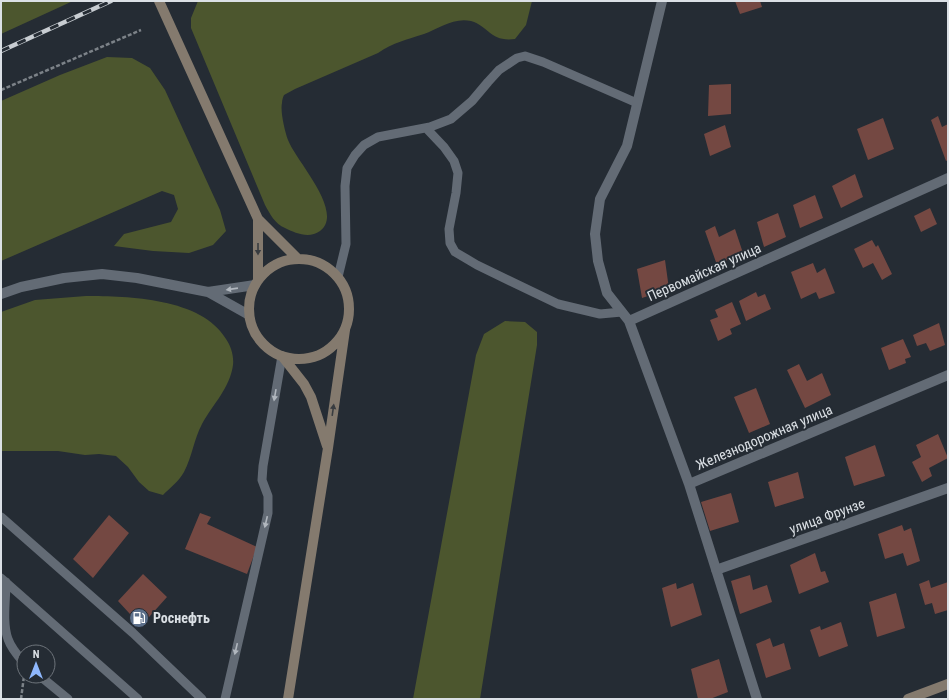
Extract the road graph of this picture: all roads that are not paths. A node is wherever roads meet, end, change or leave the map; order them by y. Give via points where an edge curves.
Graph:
1 (159, 1) edge
2 (662, 1) edge
3 (637, 103) junction
4 (426, 128) junction
5 (948, 178) edge
6 (258, 219) junction
7 (298, 259) junction
8 (338, 277) junction
9 (256, 282) junction
10 (208, 292) junction
11 (1, 294) edge
12 (622, 312) junction
13 (249, 315) junction
14 (629, 321) junction
15 (345, 330) junction
16 (282, 356) junction
17 (948, 375) edge
18 (328, 448) junction
19 (689, 484) junction
20 (948, 488) edge
21 (1, 518) edge
22 (716, 570) junction
23 (3, 580) edge
24 (16, 653) edge
25 (50, 684) edge
26 (948, 684) edge
27 (68, 699) edge
28 (138, 699) edge
29 (202, 699) edge
30 (225, 699) edge
31 (288, 699) edge
32 (757, 699) edge
33 (908, 699) edge

1 - 6 main road
2 - 3 street
3 - 4 lane via 525,56 498,70 472,102 451,119
3 - 12 street via 627,146 600,199 595,234 598,261 607,293
4 - 8 lane via 378,137 364,145 347,168 346,244
4 - 12 lane via 454,161 458,173 449,229 450,243 455,252 558,304 600,314
5 - 14 street, Первомайская улица
6 - 7 main road
6 -> 9 main road
7 - 8 main road via 307,259 324,265
7 - 9 main road via 271,267
8 - 15 main road via 347,293 350,312
9 -> 10 street
9 - 13 main road via 250,296
10 - 11 street via 102,274 57,279 22,286
10 - 13 street
12 - 14 street
13 - 16 main road via 254,332 266,347
14 - 19 street
15 - 16 main road via 334,345 319,355 301,359
18 -> 15 main road
16 - 18 main road via 311,397
16 -> 30 lane via 263,466 262,480 268,496 268,513
17 - 19 street, Железнодорожная улица
18 - 31 main road
19 - 22 street, Железнодорожная улица
20 - 22 street, улица Фрунзе
21 - 29 lane via 133,633
22 - 32 street, Железнодорожная улица
23 - 24 lane via 7,635
23 - 28 lane
25 - 27 lane
26 - 33 main road

